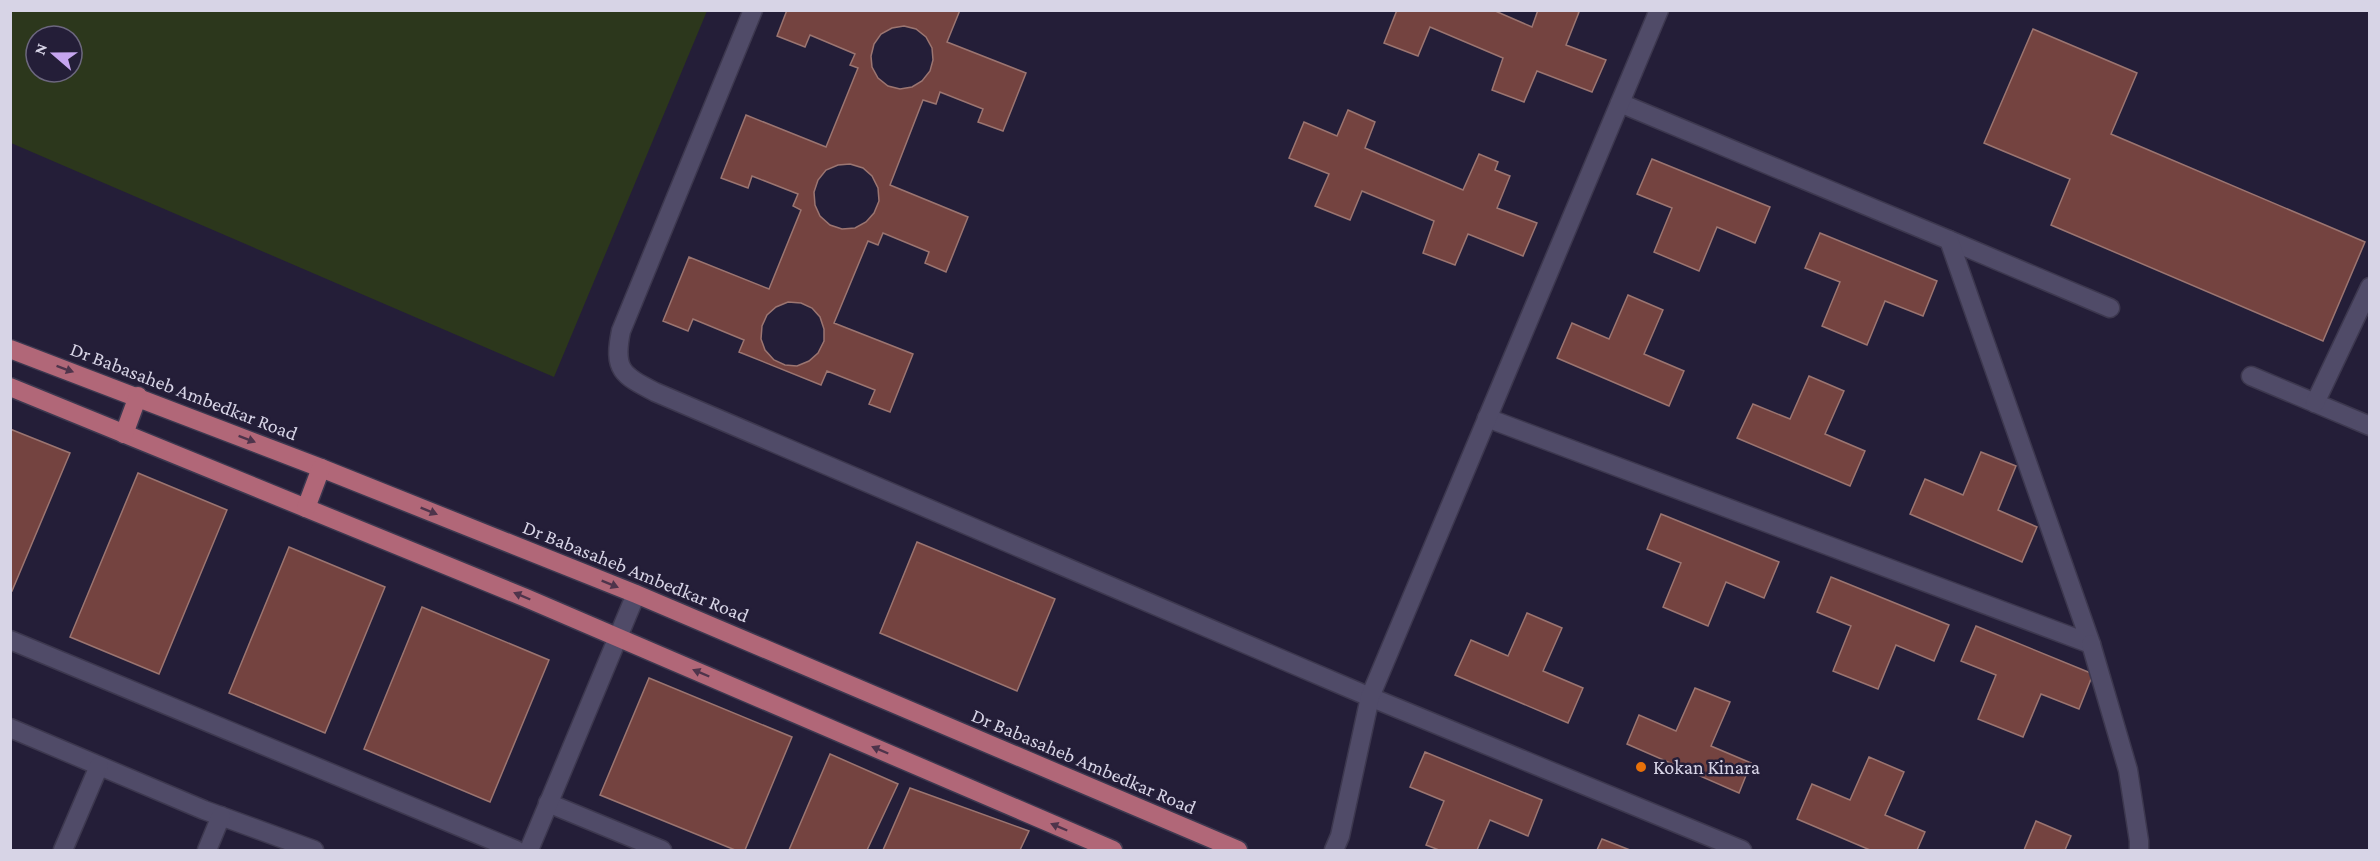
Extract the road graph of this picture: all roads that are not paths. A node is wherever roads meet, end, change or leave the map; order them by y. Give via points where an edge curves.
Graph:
1 (753, 10) edge
2 (1659, 10) edge
3 (1620, 103) junction
4 (1949, 240) junction
5 (2370, 286) edge
6 (2110, 308) dead end
7 (12, 353) edge
8 (2251, 376) dead end
9 (10, 387) edge
10 (138, 396) junction
11 (2314, 403) junction
12 (1487, 418) junction
13 (2370, 426) edge
14 (124, 434) junction
15 (321, 468) junction
16 (306, 508) junction
17 (636, 594) junction
18 (618, 638) junction
19 (10, 640) edge
20 (2091, 644) junction
21 (1370, 697) junction
22 (10, 729) edge
23 (99, 766) junction
24 (548, 803) junction
25 (221, 816) junction
26 (63, 850) edge
27 (207, 850) edge
28 (314, 850) edge
29 (516, 850) edge
30 (529, 850) edge
31 (662, 850) edge
32 (1113, 850) edge
33 (1238, 850) edge
34 (1334, 850) edge
35 (1742, 850) edge
36 (2139, 850) edge

1 - 21 street via 621,331 620,365 628,378
2 - 3 street
3 - 4 street
3 - 12 street
4 - 6 street
4 - 20 street
5 - 11 street
7 -> 10 main road, Dr Babasaheb Ambedkar Road
8 - 11 street
9 - 14 main road
10 - 14 main road
10 -> 15 main road, Dr Babasaheb Ambedkar Road
11 - 13 street
12 - 20 street
12 - 21 street
14 - 16 main road
15 - 16 main road
15 -> 17 main road, Dr Babasaheb Ambedkar Road
18 -> 16 main road
17 - 18 street
17 - 33 main road, Dr Babasaheb Ambedkar Road
18 - 24 street
32 -> 18 main road
19 - 29 street
20 - 36 street via 2128,770
21 - 34 street
21 - 35 street
22 - 23 street
23 - 25 street
23 - 26 street
24 - 30 street
24 - 31 street
25 - 27 street
25 - 28 street

